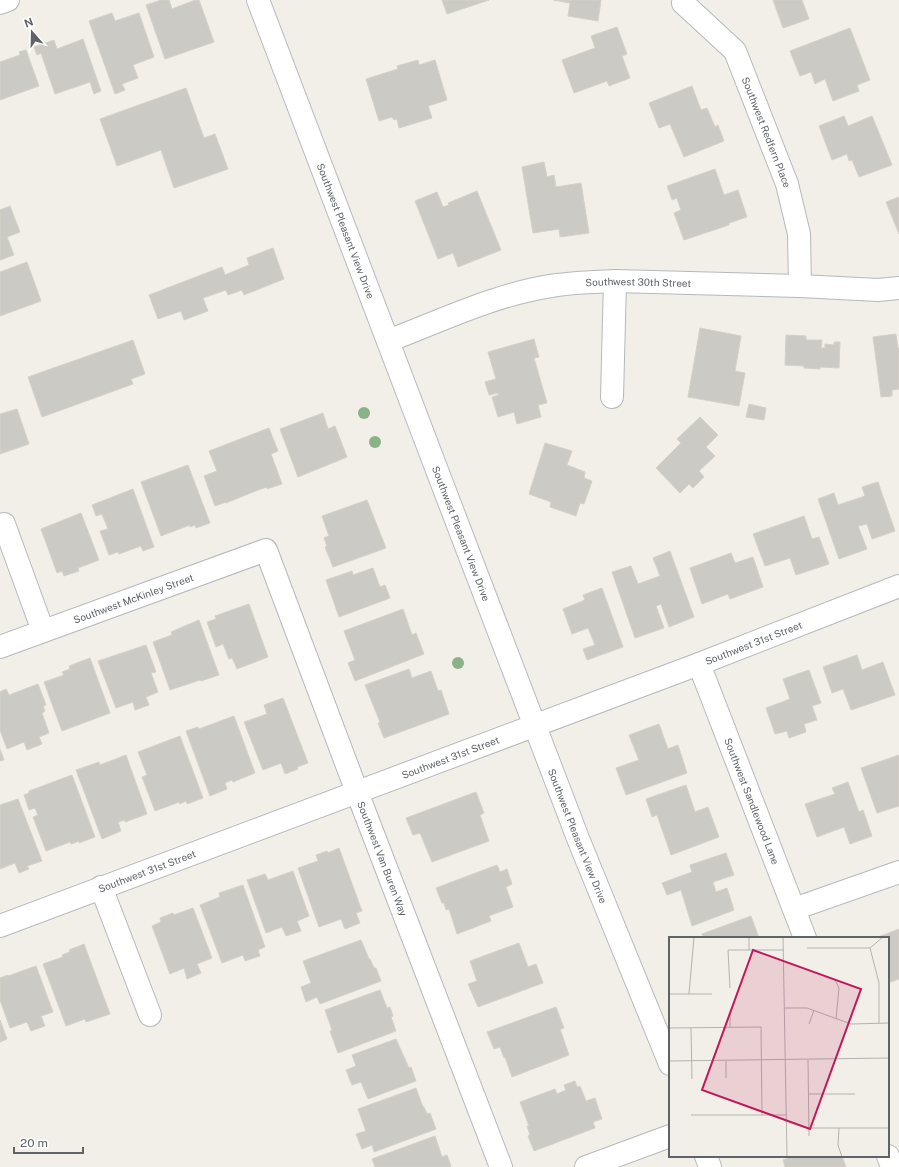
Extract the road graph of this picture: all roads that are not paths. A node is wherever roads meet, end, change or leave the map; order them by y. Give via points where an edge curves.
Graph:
1 (8, 0) edge
2 (258, 0) edge
3 (0, 3) edge
4 (683, 3) dead end
5 (615, 281) junction
6 (800, 286) junction
7 (899, 288) edge
8 (388, 341) junction
9 (612, 397) dead end
10 (4, 524) dead end
11 (266, 550) joint
12 (899, 586) edge
13 (43, 631) junction
14 (0, 647) edge
15 (699, 664) junction
16 (535, 725) junction
17 (357, 792) junction
18 (899, 872) edge
19 (101, 887) junction
20 (794, 909) junction
21 (0, 926) edge
22 (805, 937) edge
23 (150, 1015) dead end
24 (669, 1062) edge
25 (669, 1136) edge
26 (706, 1157) edge
27 (501, 1167) edge
28 (586, 1167) edge
29 (710, 1167) edge

1 - 3 street
2 - 8 street, Southwest Pleasant View Drive
4 - 6 street, Southwest Redfern Place via 735,51 788,184 799,234
5 - 6 street, Southwest 30th Street
5 - 8 street, Southwest 30th Street via 556,285 523,292 489,302
5 - 9 street
6 - 7 street, Southwest 30th Street via 878,290
8 - 16 street, Southwest Pleasant View Drive
10 - 13 street
11 - 13 street, Southwest McKinley Street
11 - 17 street, Southwest Van Buren Way
12 - 15 street, Southwest 31st Street
13 - 14 street, Southwest McKinley Street
15 - 16 street, Southwest 31st Street
15 - 20 street, Southwest Sandlewood Lane
16 - 17 street, Southwest 31st Street
16 - 24 street, Southwest Pleasant View Drive via 588,864
17 - 19 street, Southwest 31st Street
17 - 27 street, Southwest Van Buren Way
18 - 20 street
19 - 21 street, Southwest 31st Street
19 - 23 street
20 - 22 street, Southwest Sandlewood Lane
25 - 28 street
26 - 29 street

